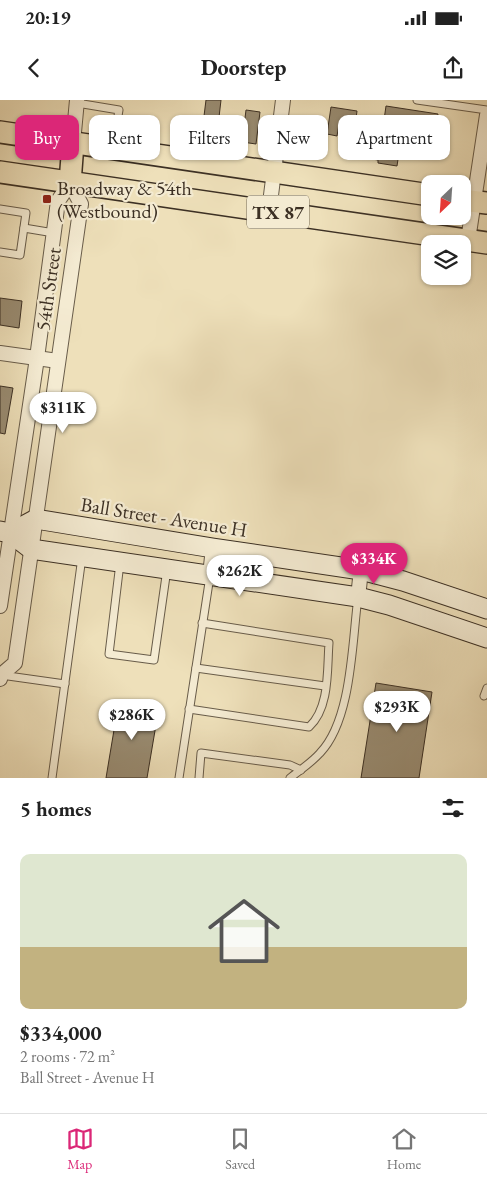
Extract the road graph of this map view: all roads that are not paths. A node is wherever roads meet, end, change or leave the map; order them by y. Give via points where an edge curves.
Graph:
1 (284, 100) edge
2 (418, 100) edge
3 (77, 102) edge
4 (487, 110) edge
5 (487, 114) edge
6 (76, 115) edge
7 (119, 115) edge
8 (0, 132) edge
9 (15, 134) edge
10 (160, 156) edge
11 (72, 160) edge
12 (0, 172) edge
13 (274, 172) junction
14 (70, 183) junction
15 (421, 194) edge
16 (475, 202) edge
17 (0, 209) edge
18 (269, 210) junction
19 (24, 228) junction
20 (54, 233) junction
21 (478, 242) edge
22 (0, 252) edge
23 (0, 354) edge
24 (38, 358) junction
25 (58, 361) junction
26 (36, 519) junction
27 (5, 532) edge
28 (212, 548) junction
29 (31, 549) junction
30 (82, 556) junction
31 (120, 562) junction
32 (167, 569) junction
33 (361, 570) junction
34 (210, 575) junction
35 (358, 597) junction
36 (0, 606) edge
37 (487, 609) edge
38 (202, 623) junction
39 (487, 638) edge
40 (196, 668) junction
41 (0, 676) edge
42 (64, 684) junction
43 (325, 686) junction
44 (487, 688) edge
45 (484, 696) dead end
46 (189, 709) junction
47 (300, 770) junction
48 (52, 778) edge
49 (179, 778) edge
50 (199, 778) edge
51 (290, 778) edge

1 - 13 street
2 - 4 lane
3 - 6 street
3 - 7 lane via 120,110
5 - 16 street
8 - 9 main road, TX 87
10 - 13 main road, TX 87
11 - 14 main road
12 - 14 main road, TX 87
13 - 15 main road, TX 87
13 - 18 street
14 - 18 main road, TX 87
14 - 20 street, 54th Street via 58,201
14 - 25 street, 54th Street via 81,204
16 - 21 street
17 - 19 lane via 26,212
18 - 21 main road, TX 87
19 - 20 lane
19 - 22 lane via 20,254
20 - 24 street, 54th Street
23 - 24 street
24 - 25 street
24 - 27 street, 54th Street
25 - 26 street, 54th Street
26 - 27 street
26 - 28 street, Ball Street - Avenue H
26 - 29 street, 54th Street
27 - 29 street
27 - 36 street, 54th Street
28 - 33 street, Ball Street - Avenue H
28 - 34 street
29 - 30 street
29 - 41 street, 54th Street via 15,663
30 - 31 street
30 - 42 lane
31 - 32 street
31 - 32 lane via 109,654 154,660
32 - 34 street
33 - 35 street
33 - 37 street, Ball Street - Avenue H
34 - 35 street
34 - 38 lane
35 - 39 street
35 - 47 lane via 344,709 321,752
38 - 40 lane
38 - 43 lane via 329,643
40 - 43 lane
40 - 46 lane
41 - 42 lane
42 - 48 lane
43 - 46 lane via 322,707 316,721 309,727
44 - 45 lane
46 - 49 lane
47 - 50 lane via 290,765 202,753
47 - 51 lane

